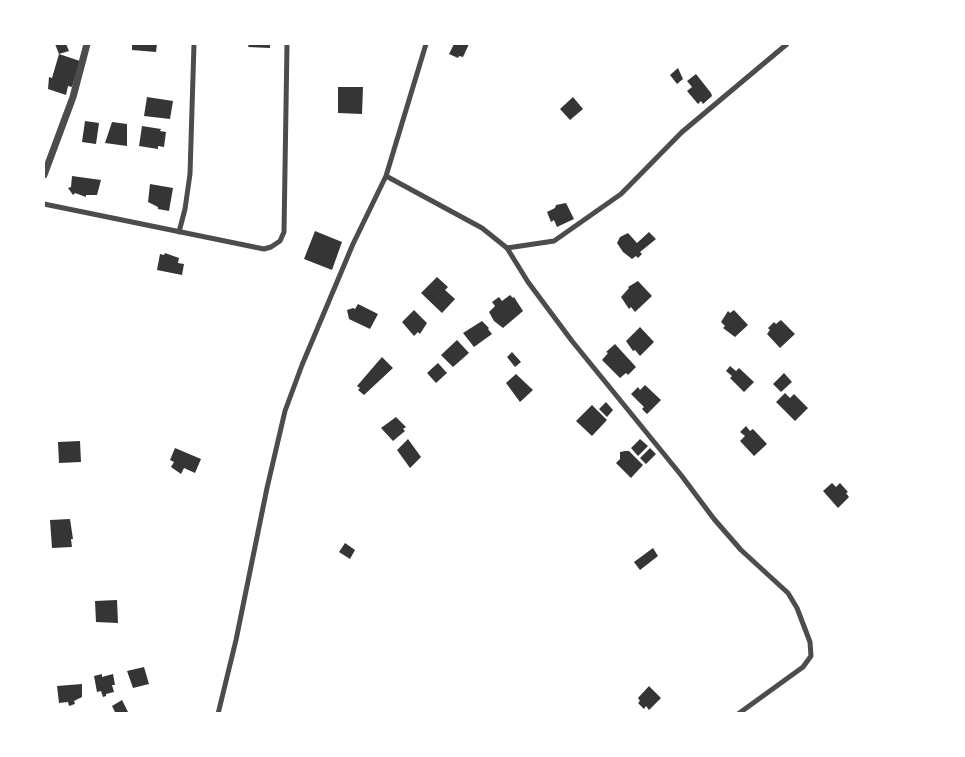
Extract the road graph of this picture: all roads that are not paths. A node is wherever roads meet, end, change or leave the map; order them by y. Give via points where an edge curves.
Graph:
1 (87, 44) edge
2 (194, 44) edge
3 (287, 44) edge
4 (426, 44) edge
5 (787, 44) edge
6 (51, 156) junction
7 (44, 159) edge
8 (44, 175) edge
9 (386, 176) junction
10 (44, 204) edge
11 (179, 232) junction
12 (507, 249) junction
13 (218, 714) edge
14 (738, 714) edge

1 - 6 street
2 - 11 street via 190,174
3 - 11 street via 284,232 280,241 264,249
4 - 9 street
5 - 12 street via 682,132 621,194 554,241
6 - 7 street
6 - 8 street
9 - 12 street via 482,228
9 - 13 street via 353,244 285,411
10 - 11 street
12 - 14 street via 572,341 714,519 741,550 779,583 797,608 812,650 809,661

